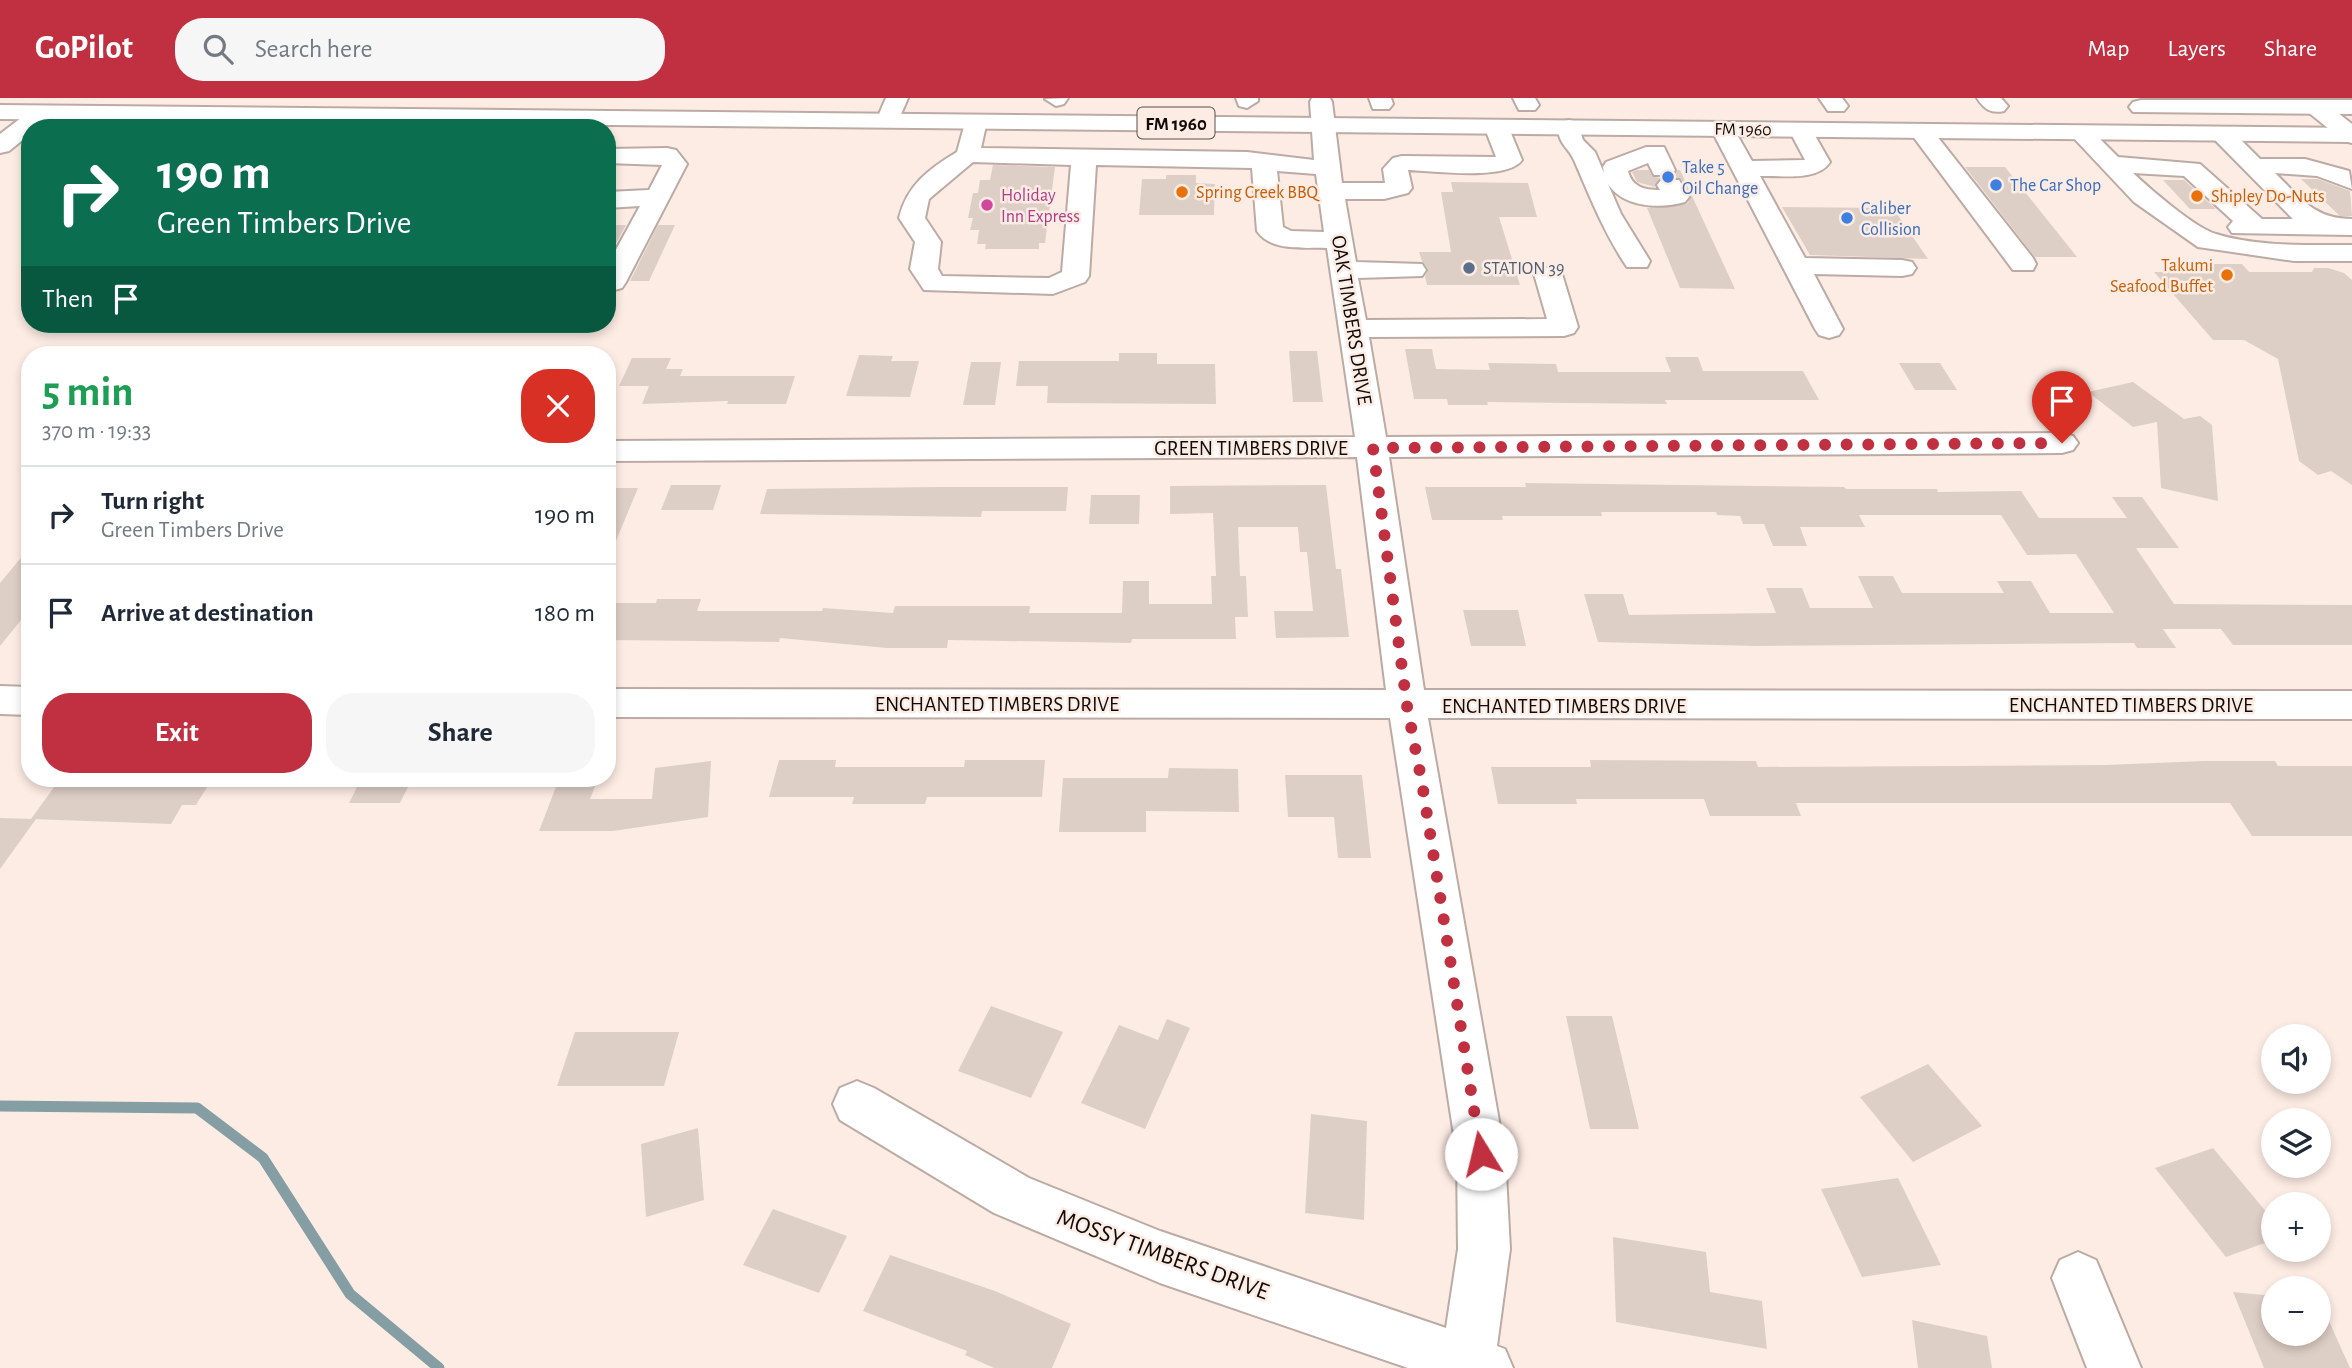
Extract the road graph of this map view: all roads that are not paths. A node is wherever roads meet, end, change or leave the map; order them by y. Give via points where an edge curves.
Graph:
1 (897, 98) edge
2 (1032, 98) edge
3 (1056, 98) edge
4 (2347, 98) edge
5 (1084, 99) edge
6 (1247, 99) edge
7 (1220, 100) dead end
8 (1272, 101) dead end
9 (1381, 101) edge
10 (1525, 101) edge
11 (2153, 102) edge
12 (2310, 102) edge
13 (1825, 103) edge
14 (1984, 103) edge
15 (1594, 105) dead end
16 (2352, 105) edge
17 (1862, 106) dead end
18 (2023, 106) dead end
19 (2118, 107) dead end
20 (1313, 109) junction
21 (0, 112) edge
22 (42, 113) junction
23 (34, 119) edge
24 (190, 119) edge
25 (888, 121) junction
26 (975, 121) junction
27 (616, 123) edge
28 (1496, 126) junction
29 (1569, 127) junction
30 (1644, 128) junction
31 (1723, 129) junction
32 (21, 130) edge
33 (1801, 130) junction
34 (1921, 131) junction
35 (2081, 133) junction
36 (2222, 134) junction
37 (2352, 135) edge
38 (0, 146) edge
39 (968, 155) junction
40 (616, 156) edge
41 (1084, 158) junction
42 (1264, 163) junction
43 (2111, 164) junction
44 (2254, 166) junction
45 (1663, 169) dead end
46 (1746, 169) junction
47 (1329, 180) junction
48 (2352, 182) edge
49 (658, 197) junction
50 (616, 199) edge
51 (2322, 225) junction
52 (2255, 226) junction
53 (2352, 227) edge
54 (2187, 228) junction
55 (2352, 253) edge
56 (1341, 255) junction
57 (1637, 261) dead end
58 (2023, 264) dead end
59 (1797, 266) junction
60 (1902, 268) dead end
61 (1412, 270) dead end
62 (1548, 274) dead end
63 (616, 275) edge
64 (1829, 328) dead end
65 (1354, 329) junction
66 (2062, 443) dead end
67 (1373, 448) junction
68 (616, 451) edge
69 (0, 700) edge
70 (21, 701) edge
71 (616, 703) edge
72 (2352, 705) edge
73 (1407, 706) junction
74 (857, 1104) dead end
75 (2078, 1278) dead end
76 (1474, 1366) edge
77 (2114, 1368) edge

1 - 25 street
2 - 3 street
3 - 5 street
4 - 16 street
6 - 7 street, FM 1960 / FM 1960
6 - 8 street, FM 1960 / FM 1960
9 - 10 street, FM 1960 / FM 1960
9 - 20 street, FM 1960 / FM 1960
10 - 15 street, FM 1960 / FM 1960
11 - 12 street
11 - 19 street
12 - 16 street
12 - 37 street
13 - 17 street
14 - 18 street
20 - 26 street, FM 1960 / FM 1960
20 - 28 street, FM 1960 / FM 1960
20 - 47 street, OAK TIMBERS DRIVE
21 - 22 street, FM 1960 / FM 1960
22 - 23 street
22 - 24 street, FM 1960 / FM 1960
25 - 26 street, FM 1960 / FM 1960
25 - 27 street, FM 1960 / FM 1960
26 - 39 street
28 - 29 street, FM 1960 / FM 1960
28 - 47 street via 1510,160 1497,164 1402,163 1395,169 1399,188 1384,191
29 - 30 street, FM 1960 / FM 1960
29 - 57 street via 1572,143 1583,152 1608,214
30 - 31 street, FM 1960 / FM 1960
30 - 45 street
31 - 33 street, FM 1960 / FM 1960
31 - 46 street
32 - 38 street
33 - 34 street, FM 1960 / FM 1960
33 - 46 street via 1818,162 1812,167
34 - 35 street, FM 1960 / FM 1960
34 - 58 street
35 - 36 street, FM 1960 / FM 1960
35 - 43 street
36 - 37 street, FM 1960 / FM 1960
36 - 44 street
39 - 41 street
39 - 41 street via 917,197 912,218 928,242 924,269 934,284 1053,286 1074,276
40 - 49 street via 667,155 676,164
41 - 42 street via 1247,159
42 - 47 street
42 - 56 street via 1270,231
43 - 52 street via 2191,169
43 - 54 street via 2143,197
44 - 48 street via 2315,167
44 - 51 street via 2302,214
46 - 59 street
47 - 56 street, OAK TIMBERS DRIVE
49 - 50 street
49 - 63 street
51 - 52 street
51 - 53 street
52 - 54 street
54 - 55 street via 2207,242 2294,253
56 - 61 street
56 - 65 street, OAK TIMBERS DRIVE
59 - 60 street
59 - 64 street
62 - 65 street via 1564,327
65 - 67 street, OAK TIMBERS DRIVE
66 - 67 street, GREEN TIMBERS DRIVE
67 - 68 street, GREEN TIMBERS DRIVE
67 - 73 street, OAK TIMBERS DRIVE
69 - 70 street
71 - 73 street, ENCHANTED TIMBERS DRIVE
72 - 73 street, ENCHANTED TIMBERS DRIVE
73 - 76 street, OAK TIMBERS DRIVE via 1481,1154 1484,1249
74 - 76 street, MOSSY TIMBERS DRIVE via 1012,1196 1160,1257
75 - 77 street

